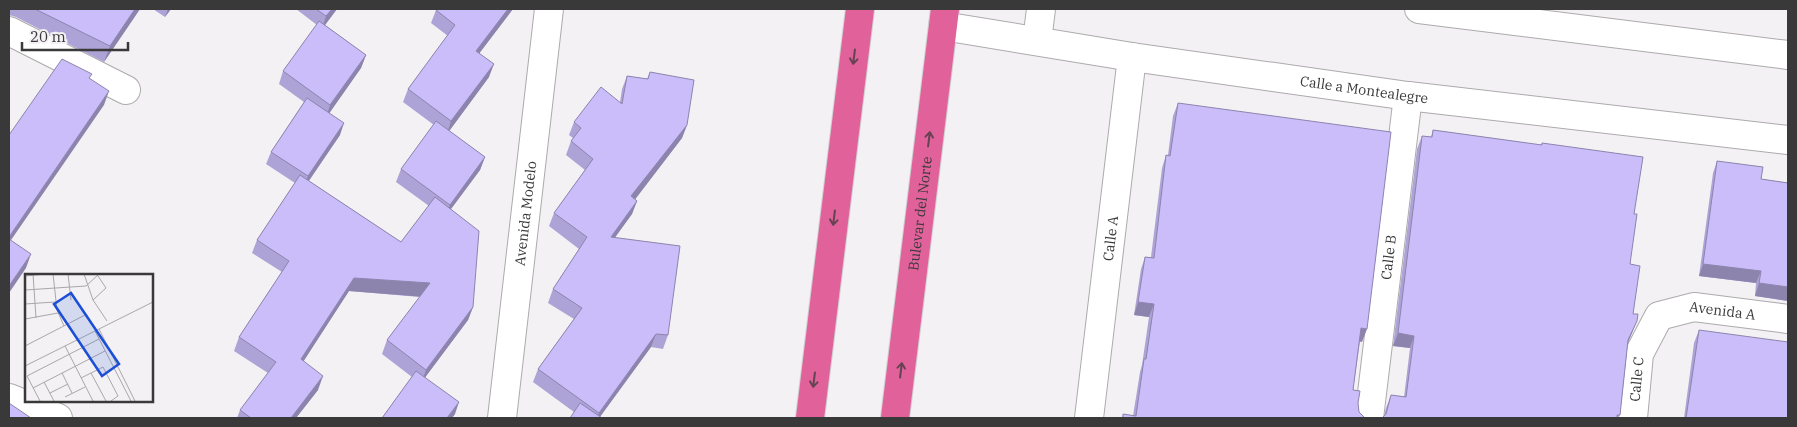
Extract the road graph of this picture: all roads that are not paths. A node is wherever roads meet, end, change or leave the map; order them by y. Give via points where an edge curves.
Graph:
1 (549, 9) edge
2 (860, 9) edge
3 (1042, 9) edge
4 (1419, 9) edge
5 (944, 17) edge
6 (9, 31) edge
7 (1037, 41) junction
8 (1788, 55) edge
9 (1132, 57) junction
10 (126, 90) dead end
11 (1408, 96) junction
12 (1788, 140) edge
13 (1659, 316) joint
14 (1788, 319) edge
15 (9, 398) edge
16 (58, 418) edge
17 (502, 418) edge
18 (810, 418) edge
19 (895, 418) edge
20 (1089, 418) edge
21 (1369, 418) edge
22 (1633, 418) edge

1 - 17 street, Avenida Modelo
2 -> 18 highway
3 - 7 street
4 - 8 street
5 - 7 street, Calle a Montealegre
19 -> 5 highway, Bulevar del Norte
6 - 10 street
7 - 9 street, Calle a Montealegre
9 - 11 street, Calle a Montealegre
9 - 20 street, Calle A
11 - 12 street, Calle a Montealegre
11 - 21 street, Calle B
13 - 14 street, Avenida A via 1694,307
13 - 22 street, Calle C via 1639,354
15 - 16 street

